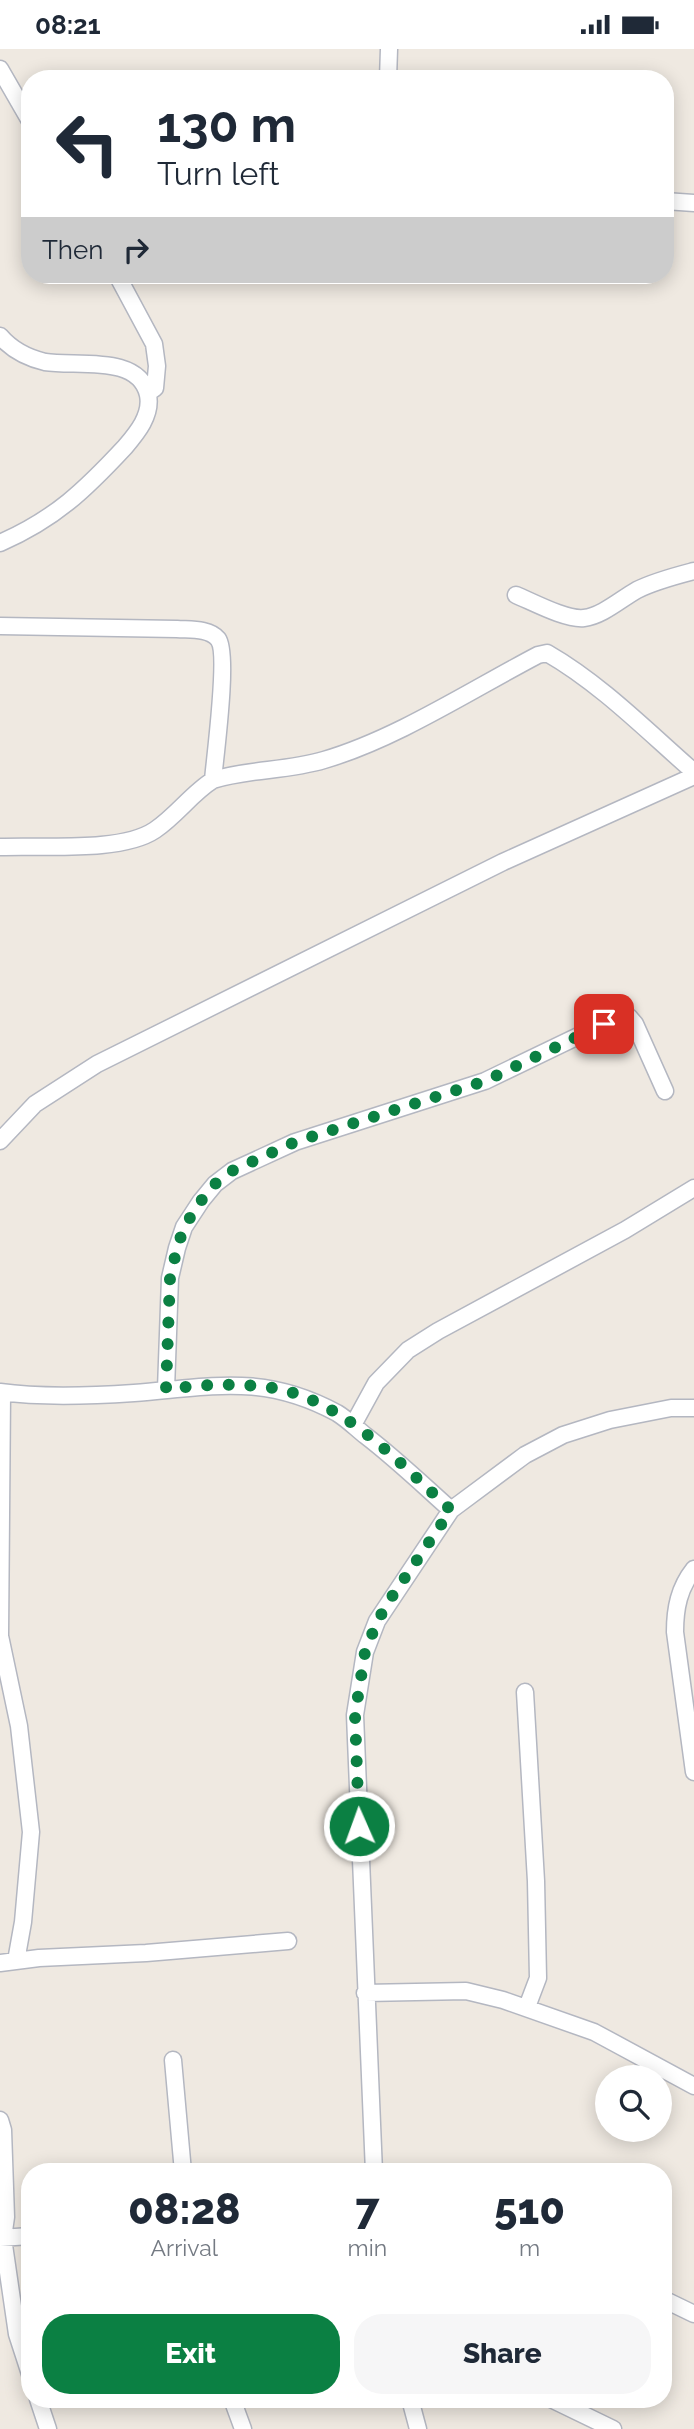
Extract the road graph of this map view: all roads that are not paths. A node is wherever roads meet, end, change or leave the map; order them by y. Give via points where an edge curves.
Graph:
1 (389, 49) edge
2 (0, 69) edge
3 (388, 70) edge
4 (21, 105) edge
5 (674, 201) edge
6 (694, 202) edge
7 (122, 284) edge
8 (0, 336) edge
9 (148, 393) junction
10 (0, 543) edge
11 (694, 571) edge
12 (516, 596) dead end
13 (0, 626) edge
14 (694, 774) edge
15 (213, 780) junction
16 (0, 847) edge
17 (665, 1091) dead end
18 (0, 1141) edge
19 (694, 1188) edge
20 (166, 1389) junction
21 (1, 1392) edge
22 (694, 1408) edge
23 (353, 1425) junction
24 (451, 1510) junction
25 (694, 1569) edge
26 (525, 1692) dead end
27 (694, 1772) edge
28 (288, 1941) dead end
29 (8, 1962) edge
30 (365, 1993) junction
31 (527, 2007) junction
32 (173, 2060) dead end
33 (694, 2086) edge
34 (0, 2120) edge
35 (182, 2163) edge
36 (374, 2163) edge
37 (21, 2237) edge
38 (1, 2238) edge
39 (672, 2303) edge
40 (694, 2314) edge
41 (21, 2346) edge
42 (41, 2408) edge
43 (235, 2408) edge
44 (416, 2408) edge
45 (570, 2408) edge
46 (48, 2429) edge
47 (243, 2429) edge
48 (418, 2429) edge
49 (613, 2429) edge

1 - 3 street
2 - 4 street
5 - 6 street
7 - 9 street via 154,344 155,388
8 - 9 street via 22,353 44,361 128,370 142,380
9 - 10 street via 149,404 136,435 110,463 50,516
11 - 12 street via 661,580 584,618
13 - 15 street via 177,629 213,635 220,643 222,677
14 - 15 street via 601,691 547,653 366,745 324,760
14 - 18 street via 503,862 97,1064 35,1104
15 - 16 street via 155,830 136,840
17 - 20 street via 635,1024 622,1015 485,1081 295,1142 232,1171 201,1201 177,1248 170,1278
19 - 23 street via 408,1350 376,1383
20 - 21 street via 37,1395
20 - 23 street via 269,1387 305,1398
21 - 29 street via 0,1636 19,1726 31,1832
22 - 24 street via 610,1420 563,1435 525,1455
23 - 24 street
24 - 30 street via 389,1601 365,1652 355,1715
25 - 27 street via 680,1593 675,1632
26 - 31 street via 538,1978
28 - 29 street
30 - 31 street via 466,1991
30 - 36 street
31 - 33 street via 594,2032
32 - 35 street
34 - 38 street via 6,2217
37 - 38 street
38 - 41 street
39 - 40 street
42 - 46 street
43 - 47 street
44 - 48 street
45 - 49 street

